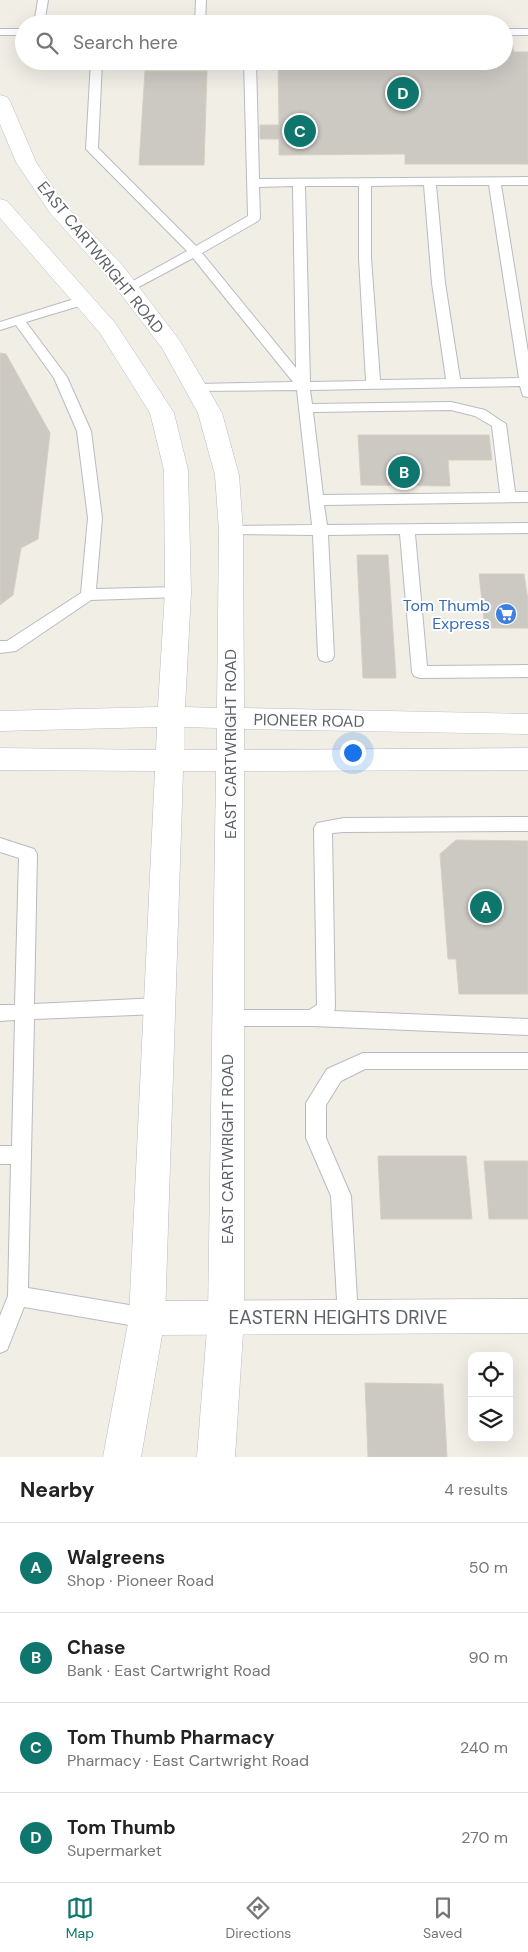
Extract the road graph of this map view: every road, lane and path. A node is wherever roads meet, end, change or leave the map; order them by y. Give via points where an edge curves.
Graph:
1 (43, 0) edge
2 (201, 0) edge
3 (40, 15) edge
4 (200, 15) edge
5 (0, 32) edge
6 (15, 32) edge
7 (513, 32) edge
8 (528, 32) edge
9 (96, 70) edge
10 (250, 70) edge
11 (1, 104) edge
12 (528, 181) edge
13 (365, 182) junction
14 (430, 182) junction
15 (494, 182) junction
16 (252, 183) junction
17 (298, 183) junction
18 (0, 205) edge
19 (196, 252) junction
20 (106, 293) junction
21 (19, 321) junction
22 (0, 326) edge
23 (373, 384) junction
24 (454, 384) junction
25 (303, 386) junction
26 (527, 387) edge
27 (197, 388) junction
28 (306, 408) junction
29 (508, 497) junction
30 (528, 497) edge
31 (317, 500) junction
32 (528, 528) edge
33 (320, 529) junction
34 (407, 529) junction
35 (231, 531) junction
36 (178, 592) junction
37 (88, 594) junction
38 (0, 648) edge
39 (326, 656) dead end
40 (528, 670) edge
41 (171, 717) junction
42 (231, 718) junction
43 (0, 721) edge
44 (528, 724) edge
45 (0, 759) edge
46 (528, 759) edge
47 (230, 760) junction
48 (169, 761) junction
49 (528, 824) edge
50 (0, 845) edge
51 (159, 1006) junction
52 (24, 1011) junction
53 (0, 1013) edge
54 (227, 1018) junction
55 (313, 1018) junction
56 (528, 1027) edge
57 (528, 1061) edge
58 (0, 1155) edge
59 (22, 1155) junction
60 (18, 1296) junction
61 (528, 1316) edge
62 (348, 1317) junction
63 (147, 1318) junction
64 (226, 1318) junction
65 (0, 1343) edge
66 (122, 1457) edge
67 (216, 1457) edge

1 - 3 lane
2 - 4 lane
5 - 6 lane
7 - 8 lane
9 - 19 lane via 92,149
10 - 16 lane
11 - 20 main road, EAST CARTWRIGHT ROAD via 26,162 57,209 115,270
12 - 15 lane
13 - 14 lane
13 - 17 lane
13 - 23 lane via 365,258
14 - 15 lane
14 - 24 lane via 445,333
15 - 26 lane
16 - 17 lane
16 - 19 lane via 254,218
17 - 25 lane
18 - 20 main road, EAST CARTWRIGHT ROAD
19 - 20 lane
19 - 25 lane
20 - 21 lane
20 - 27 main road, EAST CARTWRIGHT ROAD via 172,346
20 - 36 main road, EAST CARTWRIGHT ROAD via 113,337 162,414 176,470
21 - 22 lane
21 - 37 lane via 60,377 84,431 95,518
23 - 24 lane
23 - 25 lane
24 - 26 lane
25 - 27 lane
25 - 28 lane
27 - 35 main road, EAST CARTWRIGHT ROAD via 210,413 226,467
28 - 29 lane via 451,406 480,413 499,424
28 - 31 lane
29 - 30 lane
29 - 31 lane
31 - 33 lane
32 - 34 lane
33 - 34 lane
33 - 35 lane
33 - 39 lane
34 - 40 lane via 420,672
35 - 42 main road, EAST CARTWRIGHT ROAD
36 - 37 lane
36 - 41 main road, EAST CARTWRIGHT ROAD
37 - 38 lane via 10,647
41 - 42 main road, PIONEER ROAD
41 - 43 main road, PIONEER ROAD
41 - 48 main road, EAST CARTWRIGHT ROAD
42 - 44 main road, PIONEER ROAD
42 - 47 main road, EAST CARTWRIGHT ROAD
45 - 48 main road
46 - 47 main road
47 - 48 main road
47 - 54 main road, EAST CARTWRIGHT ROAD
48 - 51 main road, EAST CARTWRIGHT ROAD
49 - 55 lane via 344,825 323,828 326,1008
50 - 52 lane via 28,854
51 - 52 lane
51 - 63 main road, EAST CARTWRIGHT ROAD
52 - 53 lane
52 - 59 lane
54 - 55 lane
54 - 64 main road, EAST CARTWRIGHT ROAD
55 - 56 lane
57 - 62 lane via 363,1061 334,1075 316,1103 316,1138 341,1196
58 - 59 lane
59 - 60 lane
60 - 63 lane
60 - 65 lane
61 - 62 main road, EASTERN HEIGHTS DRIVE
62 - 64 main road, EASTERN HEIGHTS DRIVE
63 - 64 main road, EASTERN HEIGHTS DRIVE
63 - 66 main road, EAST CARTWRIGHT ROAD
64 - 67 main road, EAST CARTWRIGHT ROAD

